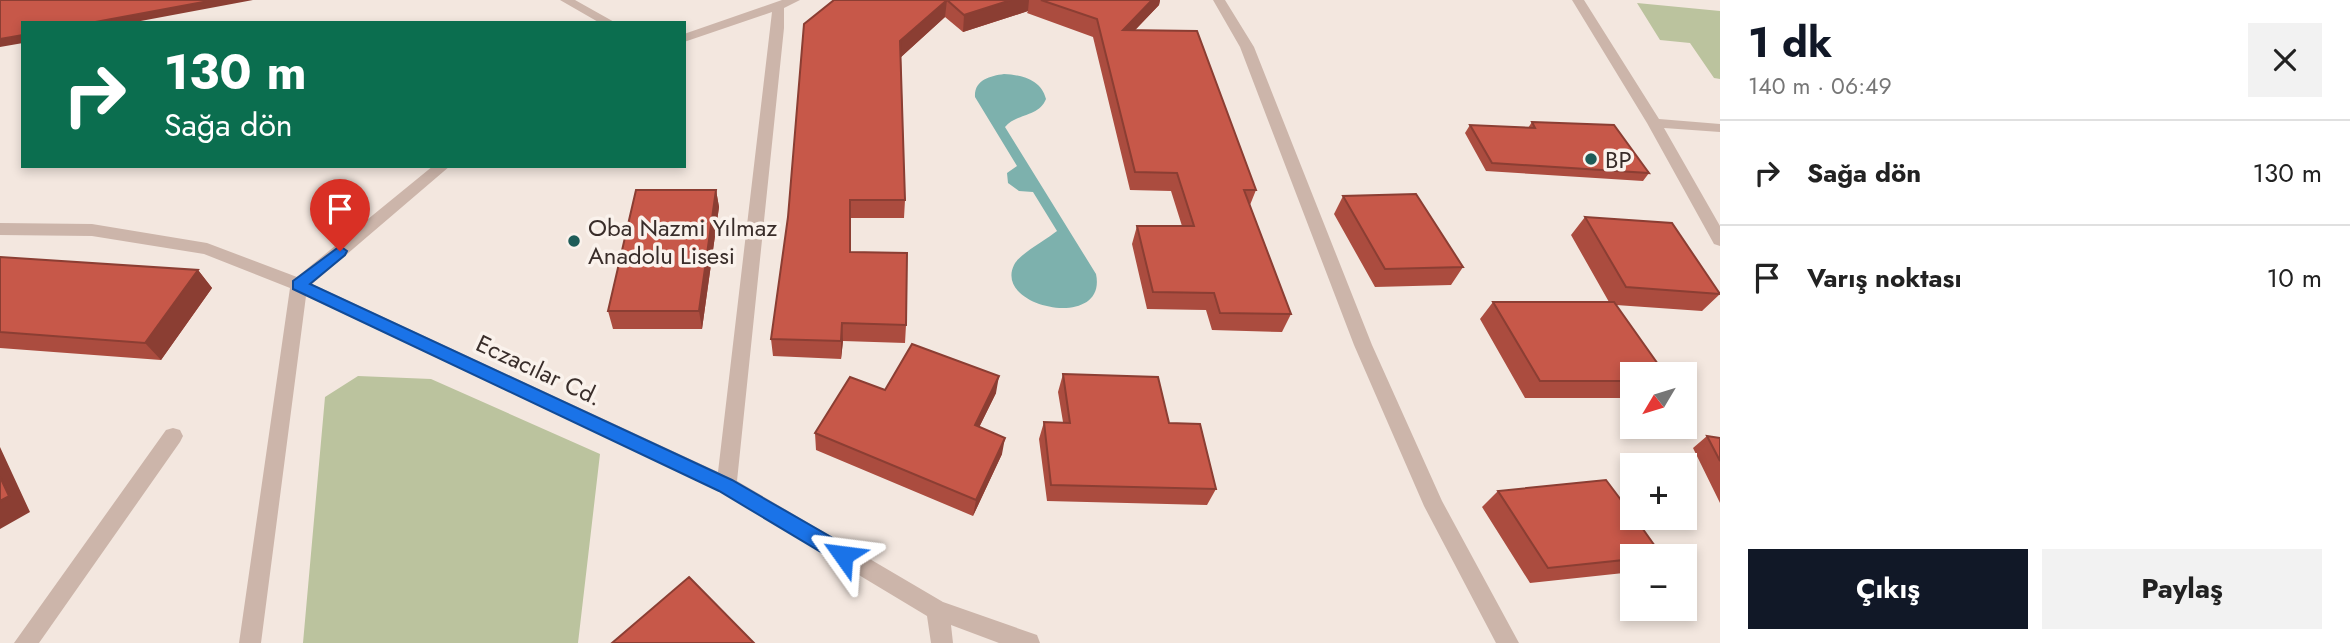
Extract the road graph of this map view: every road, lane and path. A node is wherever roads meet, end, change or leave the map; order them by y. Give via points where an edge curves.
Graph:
1 (566, 0) edge
2 (1219, 0) edge
3 (1578, 0) edge
4 (786, 2) edge
5 (606, 21) edge
6 (686, 37) edge
7 (1654, 123) junction
8 (1720, 128) edge
9 (441, 168) edge
10 (0, 229) edge
11 (1720, 240) edge
12 (299, 285) junction
13 (173, 436) dead end
14 (726, 485) junction
15 (937, 610) junction
16 (25, 643) edge
17 (250, 643) edge
18 (942, 643) edge
19 (1029, 643) edge
20 (1508, 643) edge

1 - 5 street
2 - 20 street via 1247,47 1363,345 1434,506
3 - 7 street
4 - 6 street
4 - 14 street via 778,28
7 - 8 street
7 - 11 street
9 - 12 street
10 - 12 street, Eczacılar Cd. via 92,230 207,249
12 - 14 street, Eczacılar Cd.
12 - 17 street
13 - 16 street
14 - 15 street, Eczacılar Cd.
15 - 18 street
15 - 19 street, Eczacılar Cd.

